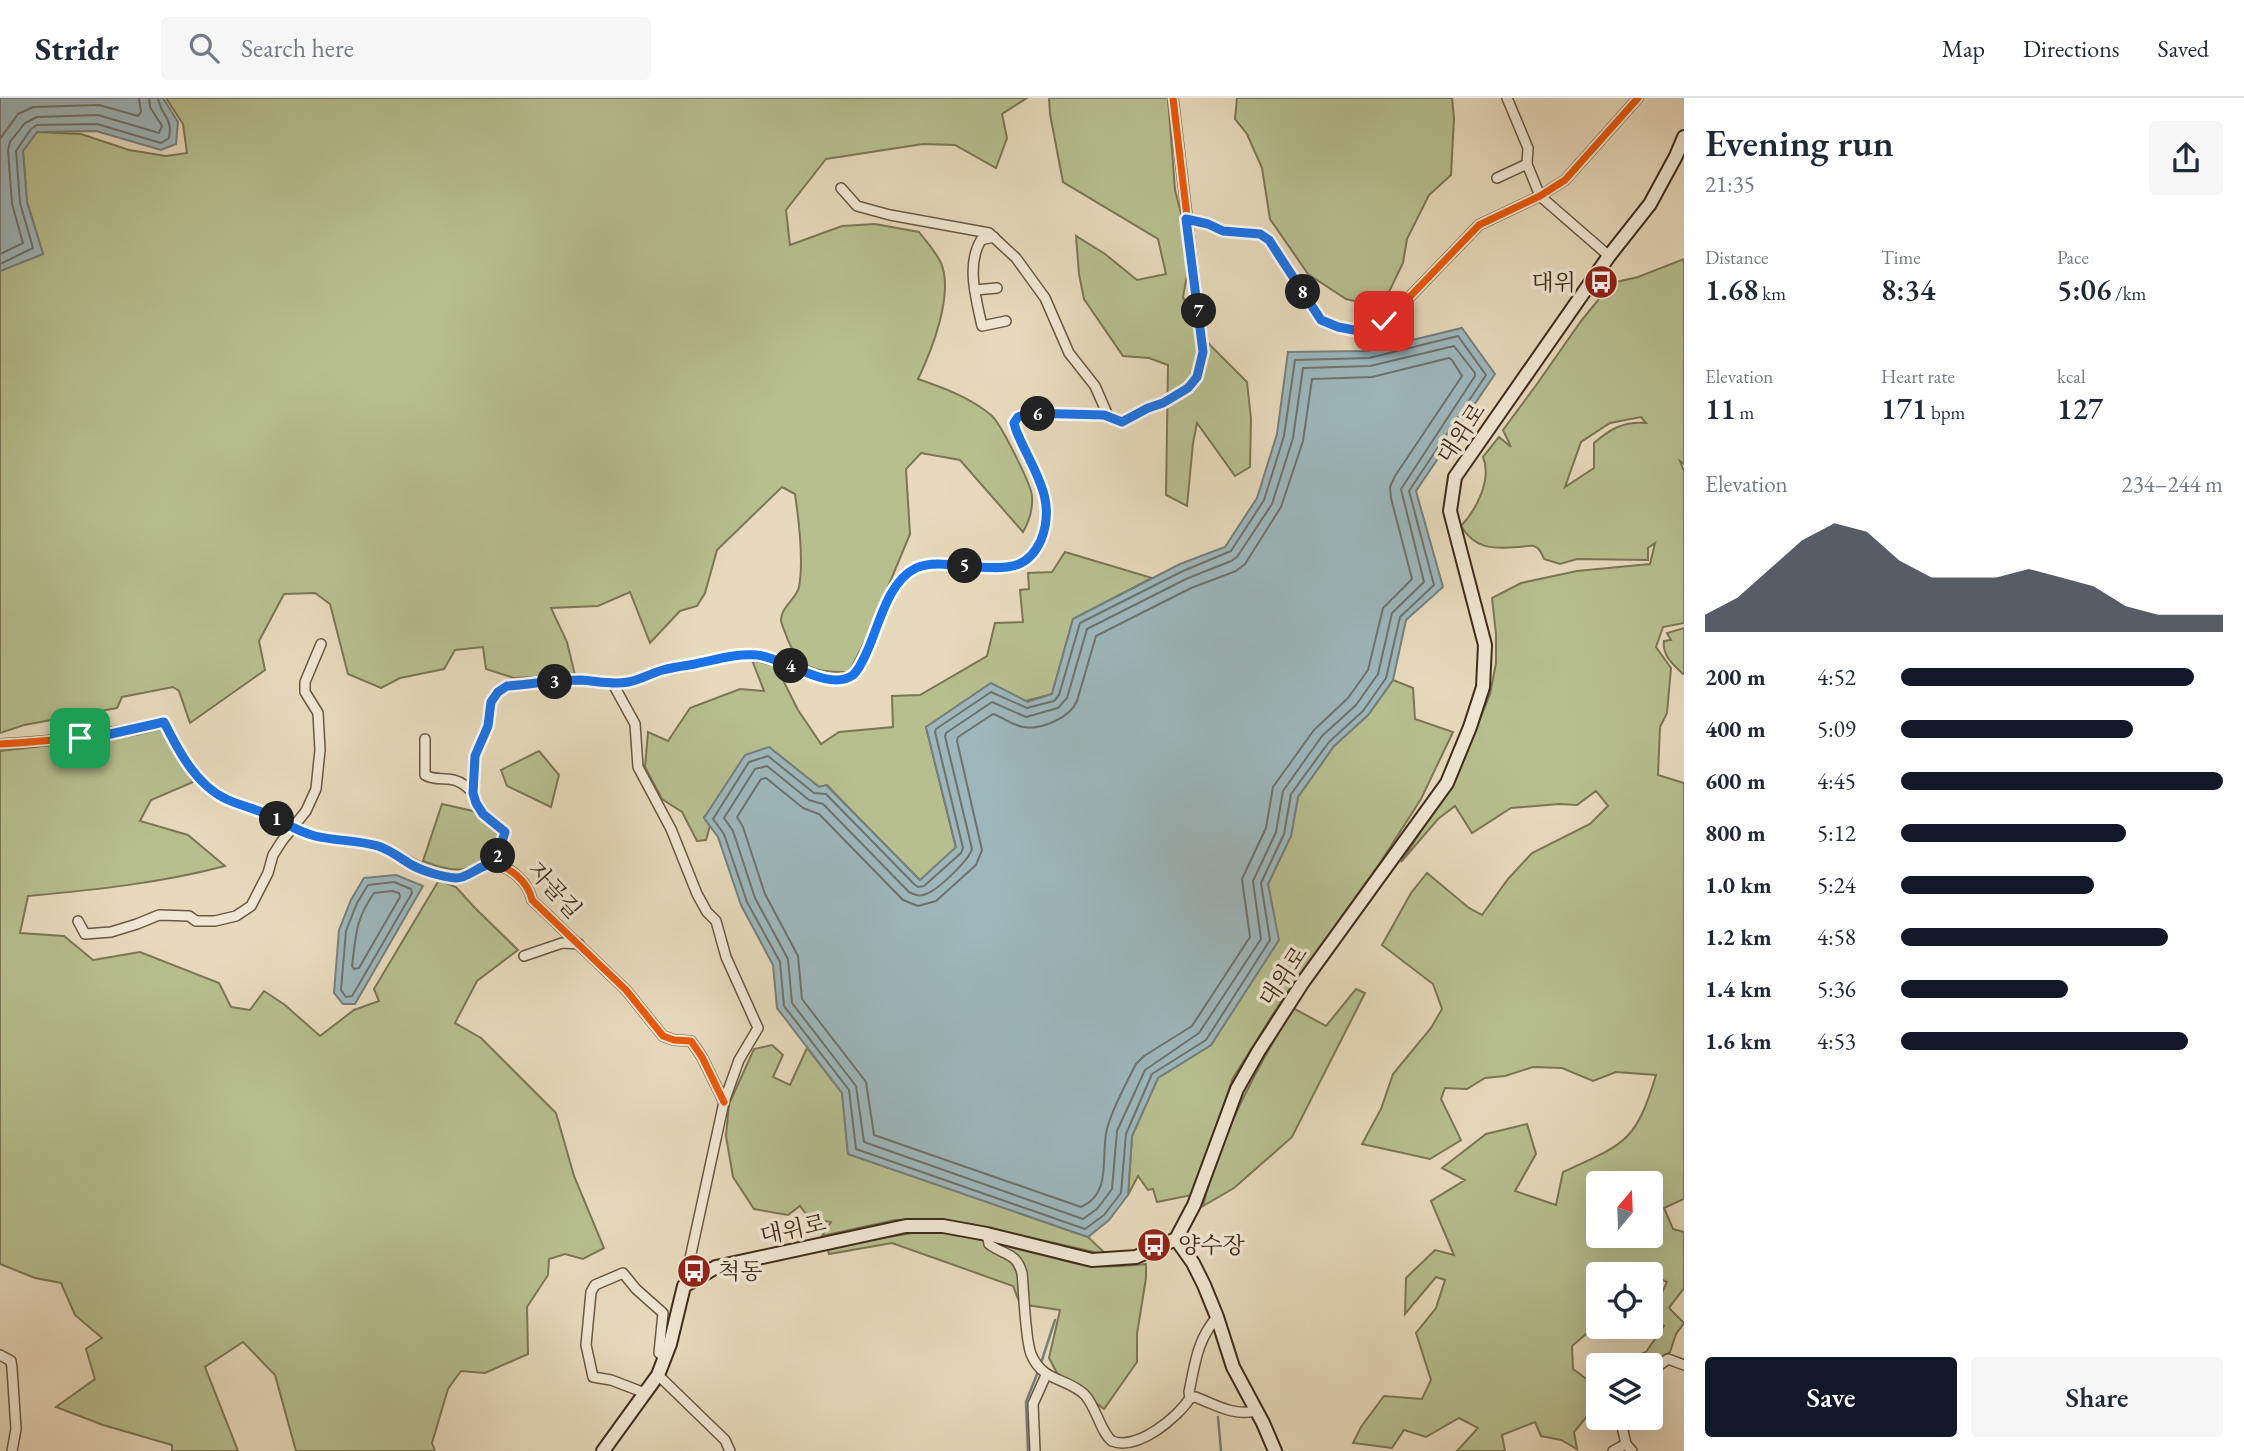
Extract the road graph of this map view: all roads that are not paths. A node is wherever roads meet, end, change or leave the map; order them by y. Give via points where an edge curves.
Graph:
1 (1173, 98) edge
2 (1507, 98) edge
3 (1638, 98) edge
4 (1684, 137) edge
5 (1527, 163) junction
6 (1497, 178) dead end
7 (841, 188) dead end
8 (1540, 196) junction
9 (1186, 219) junction
10 (994, 237) junction
11 (1609, 256) junction
12 (997, 288) dead end
13 (975, 290) junction
14 (1006, 321) dead end
15 (1109, 418) junction
16 (321, 644) dead end
17 (613, 684) junction
18 (425, 739) dead end
19 (0, 744) edge
20 (473, 793) junction
21 (293, 827) junction
22 (495, 864) junction
23 (78, 920) dead end
24 (579, 944) junction
25 (524, 956) dead end
26 (724, 1102) junction
27 (987, 1234) junction
28 (1176, 1239) junction
29 (684, 1286) junction
30 (1217, 1317) junction
31 (0, 1355) edge
32 (664, 1357) junction
33 (1663, 1362) edge
34 (1684, 1365) edge
35 (1042, 1370) junction
36 (659, 1375) junction
37 (645, 1393) junction
38 (1191, 1398) junction
39 (1256, 1410) junction
40 (1624, 1430) edge
41 (1629, 1448) edge
42 (12, 1451) edge
43 (603, 1451) edge
44 (730, 1451) edge
45 (1035, 1451) edge
46 (1275, 1451) edge
47 (1613, 1451) edge

1 - 9 street
2 - 5 street via 1528,148
3 - 8 street via 1565,180
4 - 11 main road, 대위로 via 1650,204
5 - 6 street
5 - 8 street
7 - 10 street via 857,206
8 - 9 street via 1479,225 1398,309 1371,330 1338,327 1321,320 1269,240 1260,234 1223,231
8 - 11 street
9 - 15 street via 1203,352 1197,377 1188,388 1133,417 1122,422
10 - 13 street via 981,240 974,252
10 - 15 street via 1045,298 1069,353 1095,386
11 - 28 main road, 대위로 via 1455,477 1450,511 1485,646 1483,687 1447,783 1258,1052 1237,1089 1194,1205
12 - 13 street
13 - 14 street via 982,326
15 - 17 street via 1029,413 1018,417 1016,430 1042,489 1048,515 1032,555 1014,566 941,564 920,566 904,575 853,674 830,680 746,654
16 - 21 street via 305,682 305,692 318,713 320,766 316,789
17 - 20 street via 578,680 507,686 498,692 475,756
17 - 26 street via 635,724 638,767 697,894 716,921 726,957 758,1028 739,1060
18 - 20 street via 425,775 452,779
19 - 21 street, 자골길 via 64,741 164,722 177,749 212,789
20 - 22 street via 483,814 505,832
21 - 22 street, 자골길 via 314,836 387,849 413,866 457,878
21 - 23 street via 273,855 251,906 236,916 195,922 189,916 159,915 111,932 85,934
22 - 24 street, 자골길 via 511,870 532,900
24 - 25 street via 562,943
24 - 26 street, 자골길 via 626,990 663,1036 691,1041
26 - 29 street
27 - 28 main road, 대위로 via 1092,1260 1136,1257
27 - 29 main road, 대위로 via 943,1226 906,1226 716,1267
27 - 35 street via 989,1244 1019,1262 1031,1353
28 - 30 main road via 1193,1263
29 - 32 main road
30 - 38 street via 1196,1354
30 - 39 main road via 1233,1367
31 - 42 street via 12,1368 16,1429
32 - 36 main road
32 - 37 street via 659,1353 663,1313 623,1273 595,1285 586,1345 593,1377
33 - 34 street via 1668,1359
35 - 38 street via 1084,1394 1111,1441 1121,1445 1143,1443 1170,1424
35 - 45 street via 1032,1404
36 - 37 main road
36 - 44 street via 725,1440
37 - 43 main road
38 - 39 street via 1232,1412
39 - 46 main road
40 - 41 street
41 - 47 street

